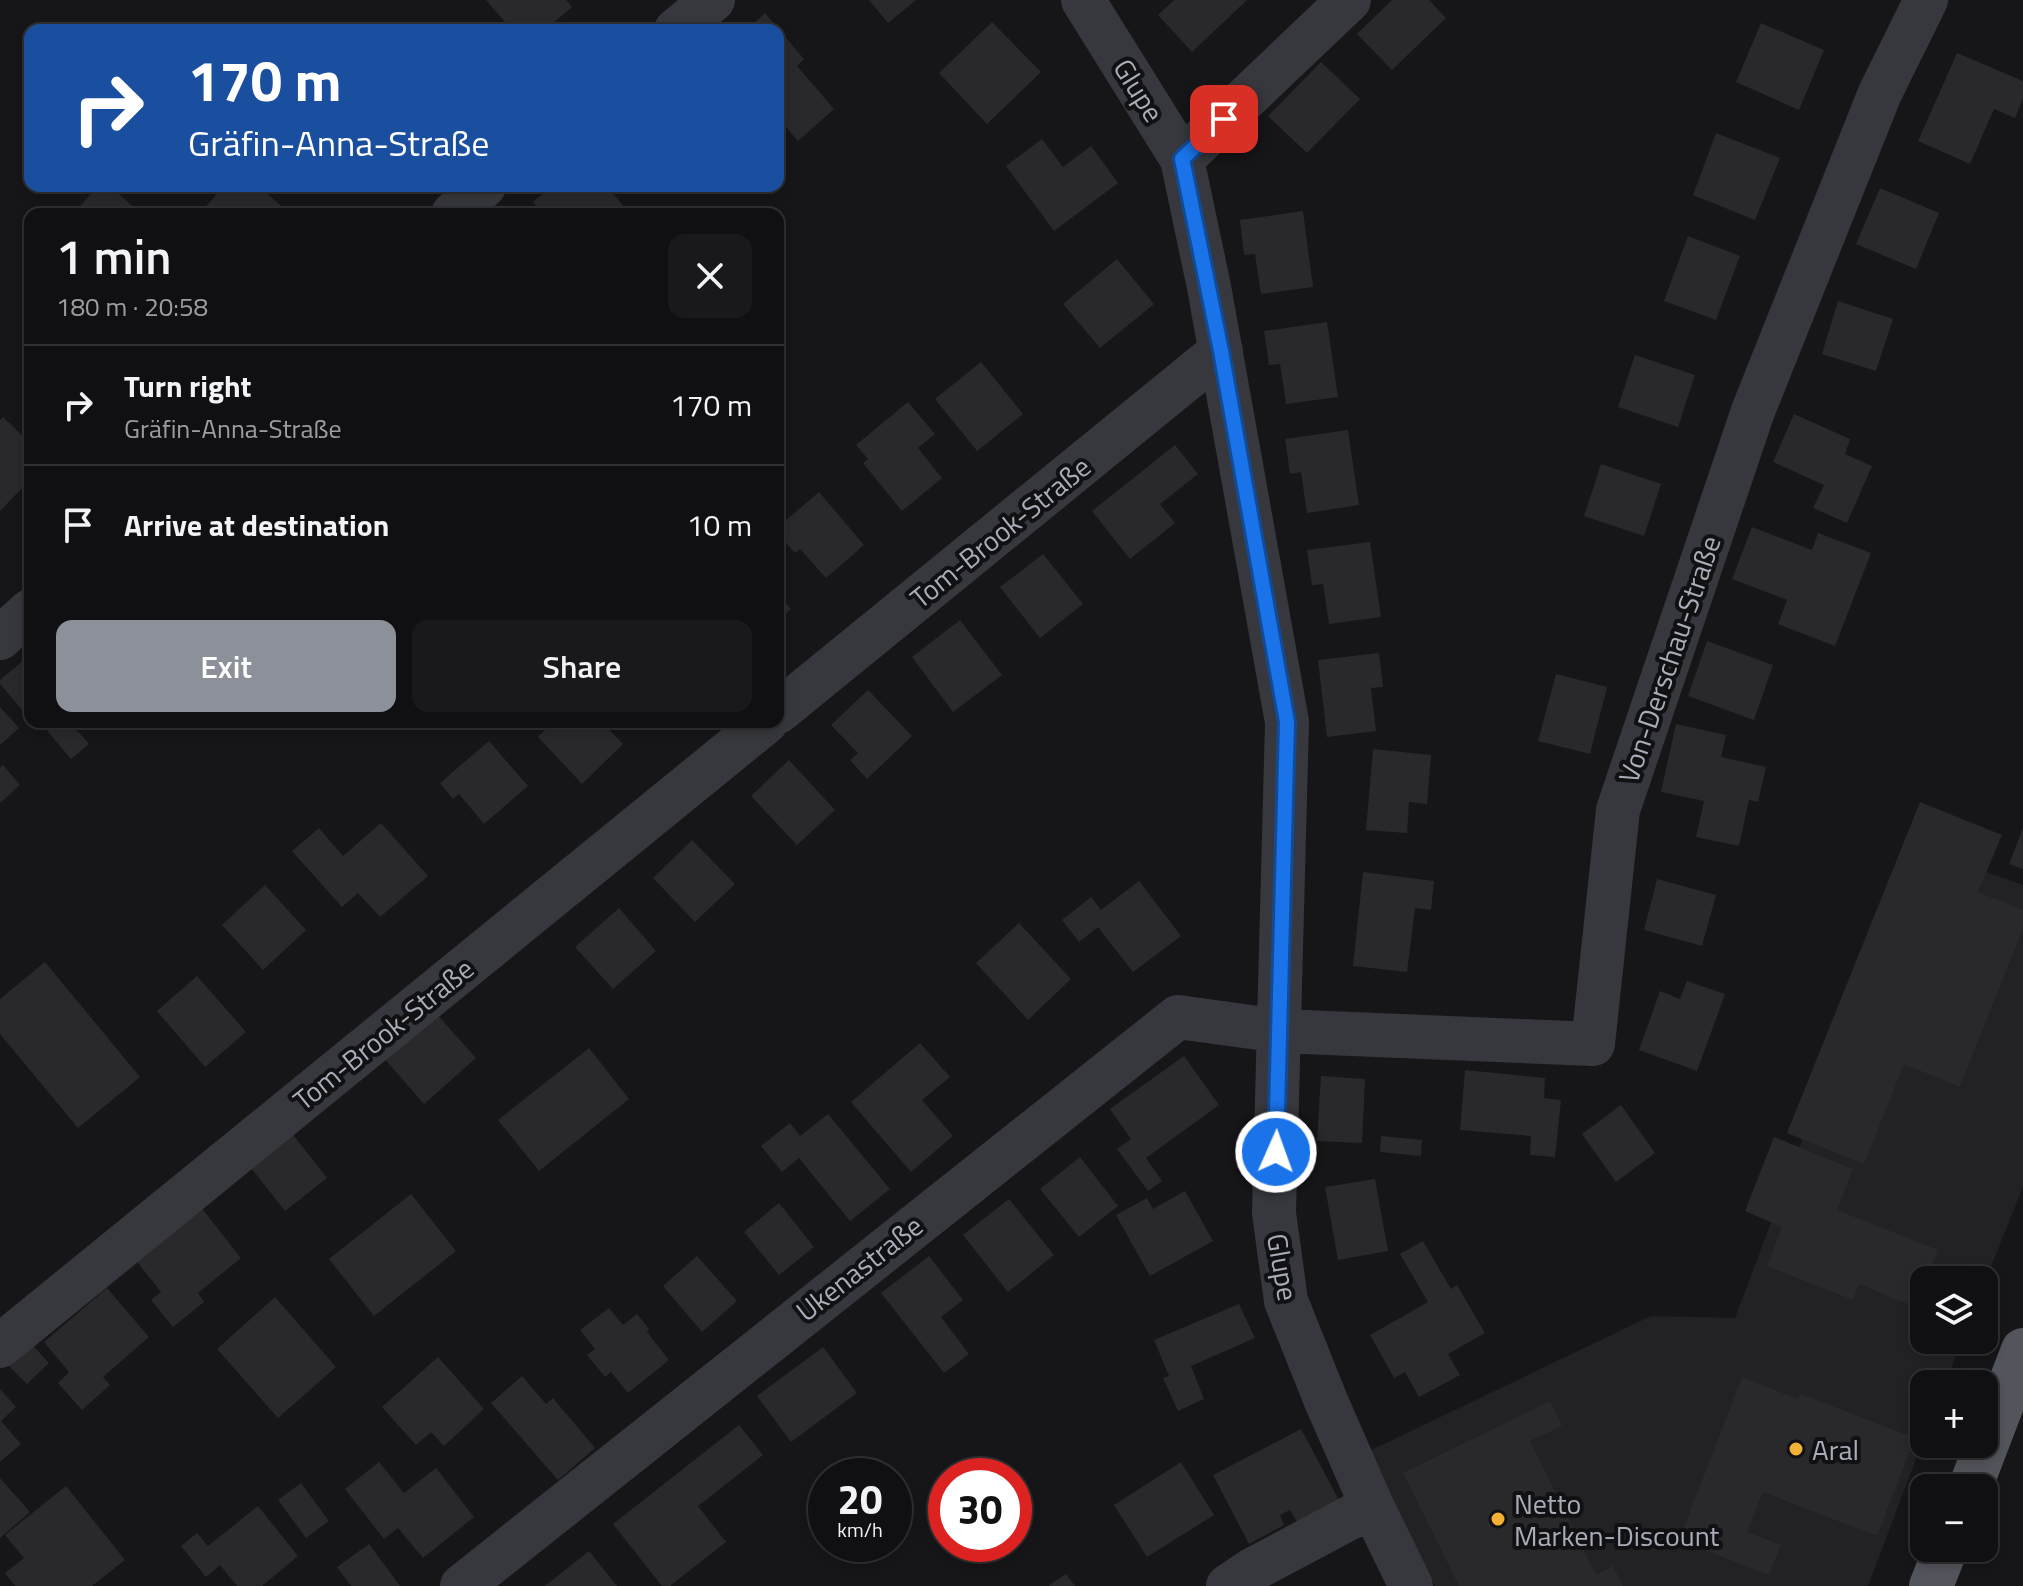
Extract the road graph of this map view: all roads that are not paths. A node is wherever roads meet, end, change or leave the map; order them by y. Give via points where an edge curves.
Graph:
1 (713, 0) edge
2 (1083, 0) edge
3 (1349, 0) edge
4 (1926, 0) edge
5 (683, 24) edge
6 (1182, 159) junction
7 (477, 192) edge
8 (460, 208) edge
9 (1221, 351) junction
10 (24, 616) edge
11 (0, 638) edge
12 (784, 707) edge
13 (759, 728) edge
14 (1280, 1031) junction
15 (0, 1346) edge
16 (2023, 1350) edge
17 (1975, 1474) edge
18 (1372, 1506) junction
19 (1940, 1562) edge
20 (462, 1586) edge
21 (1228, 1586) edge
22 (1411, 1586) edge
23 (1931, 1586) edge

1 - 5 street
2 - 6 street, Glupe
3 - 6 street
4 - 14 street, Von-Derschau-Straße via 1880,93 1753,411 1618,810 1593,1044
6 - 9 street, Glupe
7 - 8 street
9 - 12 street, Tom-Brook-Straße
9 - 14 street, Glupe via 1287,722
10 - 11 street
13 - 15 street, Tom-Brook-Straße
14 - 18 street, Glupe via 1274,1213 1286,1301
14 - 20 street, Ukenastraße via 1178,1017
16 - 17 main road
18 - 21 street
18 - 22 street, Glupe
19 - 23 main road

